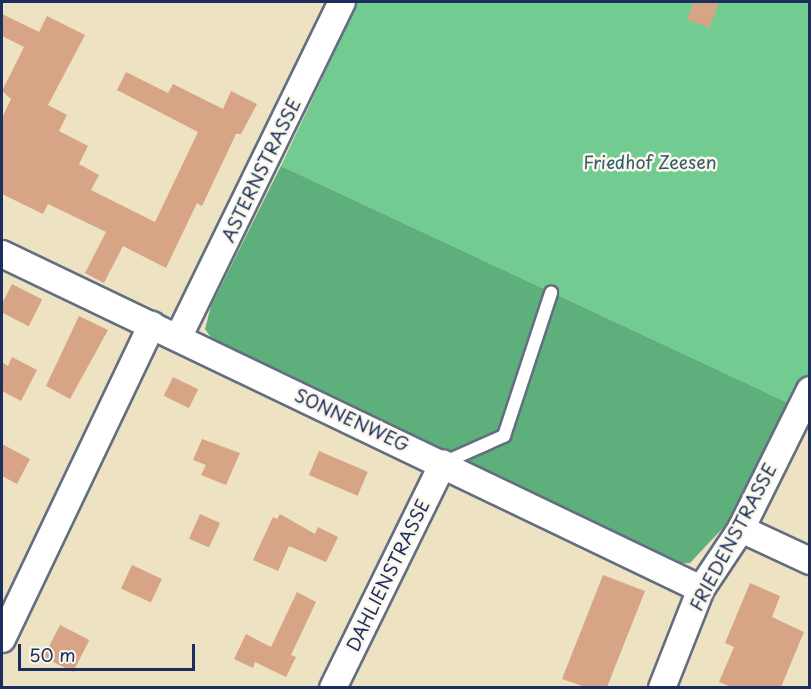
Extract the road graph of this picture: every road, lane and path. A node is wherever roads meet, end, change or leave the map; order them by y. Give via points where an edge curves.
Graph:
1 (342, 2) edge
2 (2, 254) edge
3 (551, 293) dead end
4 (152, 325) junction
5 (177, 338) junction
6 (810, 390) edge
7 (443, 463) junction
8 (741, 529) junction
9 (810, 561) edge
10 (700, 589) junction
11 (2, 639) edge
12 (333, 687) edge
13 (662, 687) edge

1 - 5 street, ASTERNSTRASSE
2 - 4 street, SONNENWEG
3 - 7 lane via 504,436
4 - 5 street, SONNENWEG
4 - 11 street
5 - 7 street, SONNENWEG
6 - 8 street, FRIEDENSTRASSE
7 - 10 street, SONNENWEG
7 - 12 street, DAHLIENSTRASSE
8 - 9 street
8 - 10 street, FRIEDENSTRASSE
10 - 13 street, FRIEDENSTRASSE

